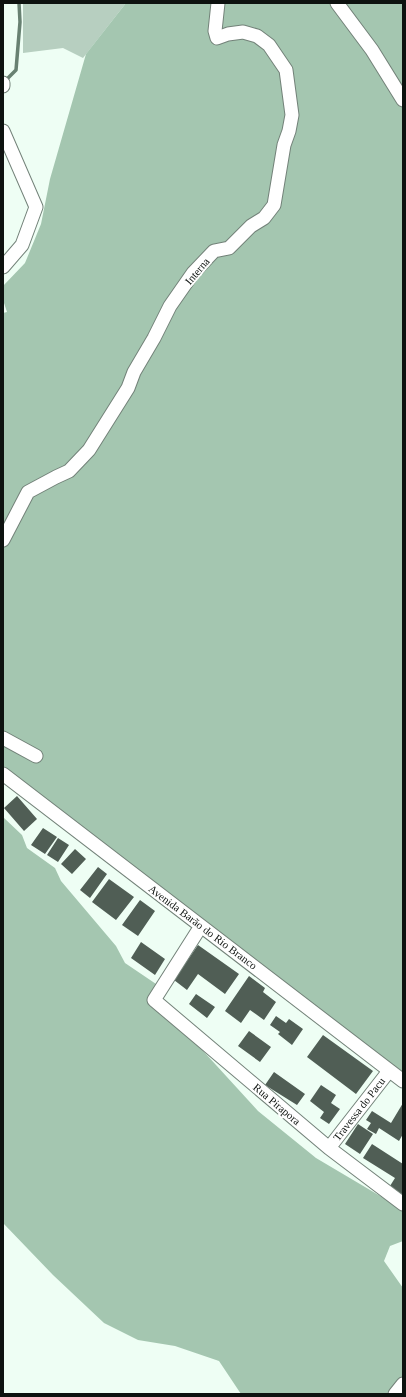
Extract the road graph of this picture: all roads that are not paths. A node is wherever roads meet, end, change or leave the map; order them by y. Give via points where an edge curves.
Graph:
1 (218, 3) edge
2 (337, 3) edge
3 (403, 100) edge
4 (3, 131) edge
5 (3, 267) edge
6 (3, 540) edge
7 (3, 738) edge
8 (36, 756) dead end
9 (3, 774) edge
10 (201, 926) junction
11 (390, 1071) junction
12 (403, 1081) edge
13 (329, 1148) junction
14 (403, 1204) edge
15 (403, 1384) edge
16 (395, 1394) edge

1 - 6 street, Interna via 215,31 217,38 243,32 257,36 269,45 286,70 292,115 274,205 264,218 251,226 229,248 214,251 193,273 170,306 134,372 125,394 90,450 69,471 28,492
2 - 3 street via 372,50
4 - 5 street via 36,207 22,245
7 - 8 street
9 - 10 street, Avenida Barão do Rio Branco
10 - 11 street, Avenida Barão do Rio Branco
10 - 13 street, Rua Pirapora via 154,1000
11 - 12 street, Avenida Barão do Rio Branco
11 - 13 street, Travessa do Pacu
13 - 14 street, Rua Pirapora
15 - 16 street

